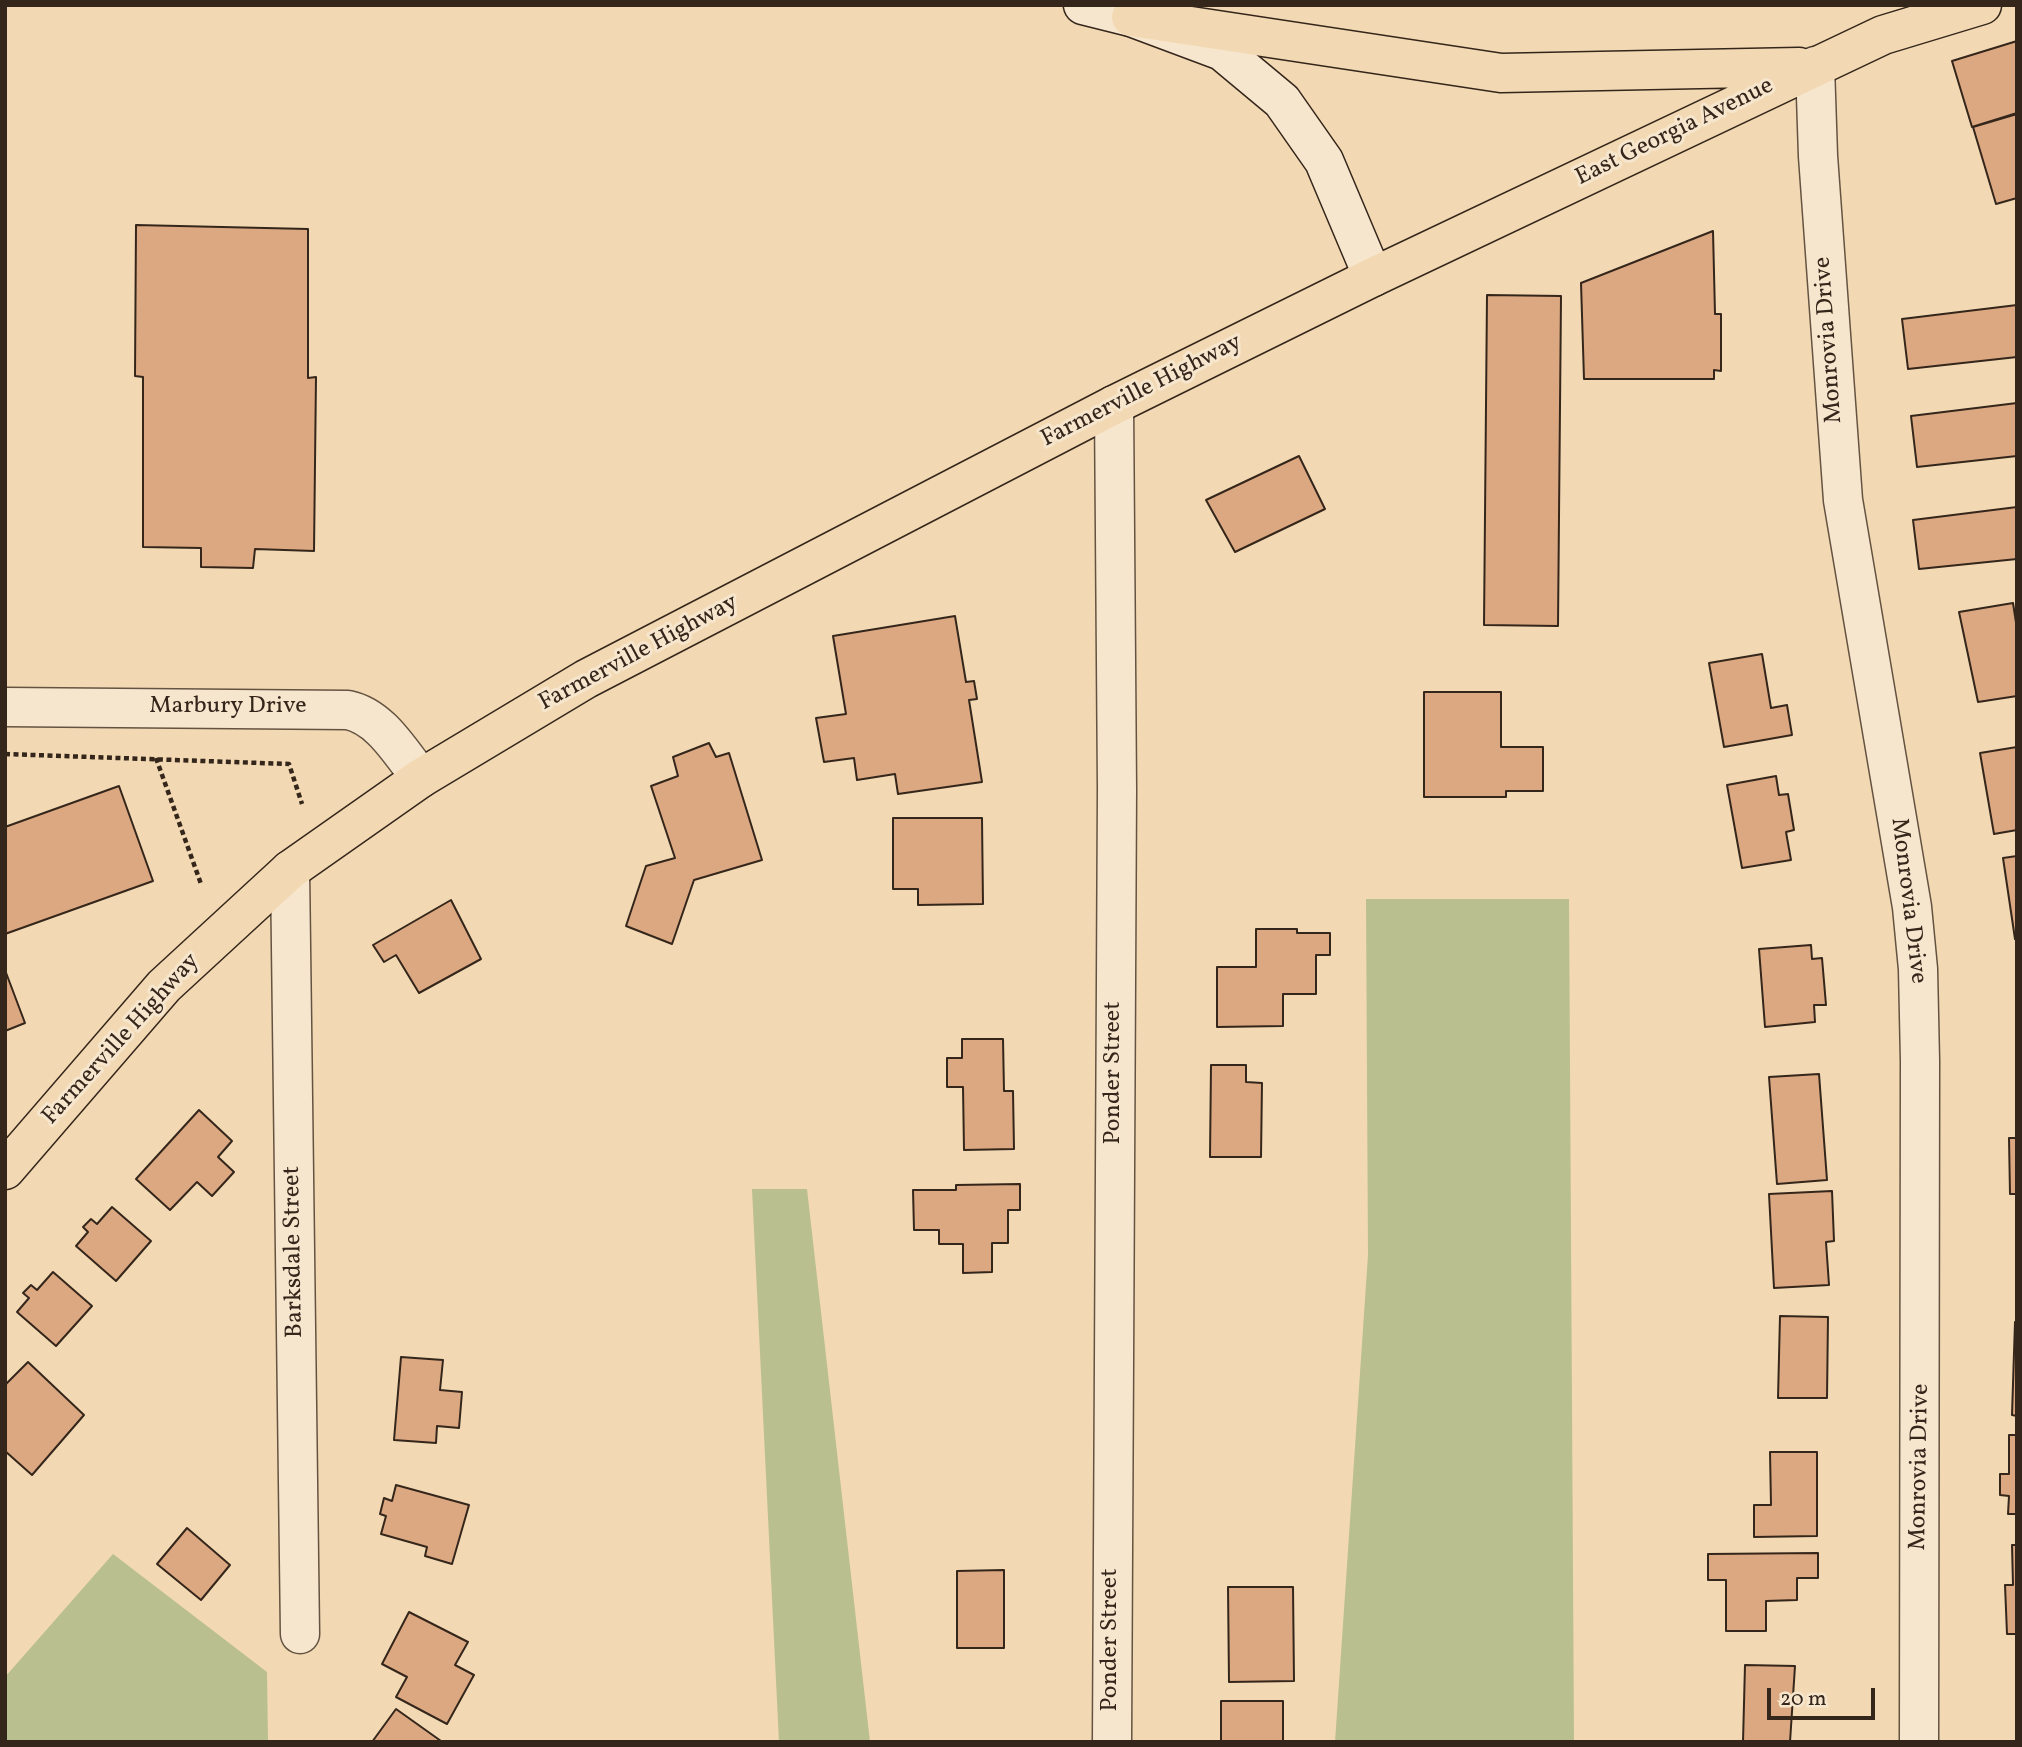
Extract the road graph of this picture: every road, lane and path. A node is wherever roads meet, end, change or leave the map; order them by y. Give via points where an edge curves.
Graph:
1 (1083, 5) edge
2 (1982, 5) edge
3 (1131, 11) edge
4 (1815, 66) junction
5 (1373, 277) junction
6 (1114, 405) junction
7 (5, 707) edge
8 (5, 754) edge
9 (156, 758) junction
10 (421, 778) junction
11 (302, 804) dead end
12 (290, 870) junction
13 (201, 884) dead end
14 (5, 1170) edge
15 (300, 1634) dead end
16 (1112, 1742) edge
17 (1919, 1742) edge

1 - 3 street
2 - 4 main road, East Georgia Avenue via 1883,35
3 - 4 main road via 1502,73
3 - 5 street via 1222,51 1282,101 1324,161
4 - 5 main road, East Georgia Avenue
4 - 17 street, Monrovia Drive via 1818,169 1843,500 1919,969
5 - 6 main road, Farmerville Highway
6 - 10 main road, Farmerville Highway via 586,679
6 - 16 street, Ponder Street via 1117,804
7 - 10 street, Marbury Drive via 348,710 376,722
8 - 9 path
9 - 11 path via 289,764
9 - 13 path
10 - 12 main road, Farmerville Highway
12 - 14 main road, Farmerville Highway via 164,986
12 - 15 street, Barksdale Street

